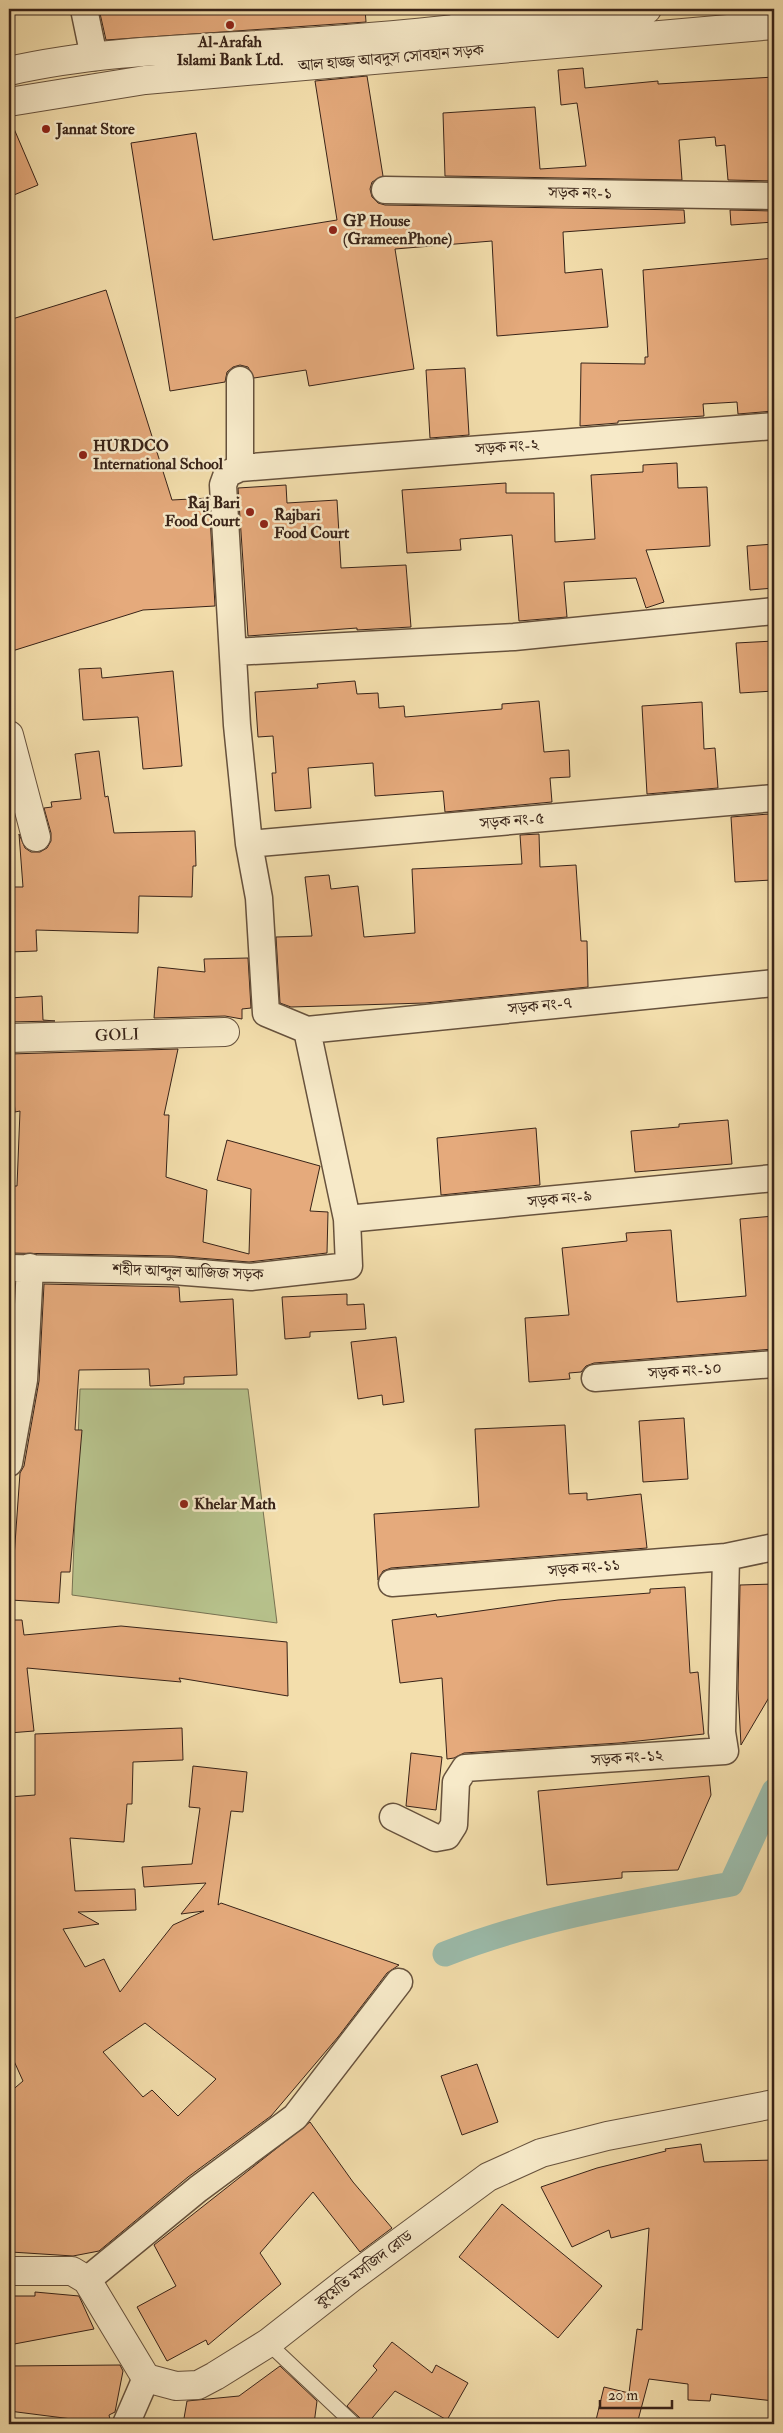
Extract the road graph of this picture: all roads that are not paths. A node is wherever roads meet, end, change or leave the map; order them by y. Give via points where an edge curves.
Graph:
1 (84, 9) edge
2 (647, 9) edge
3 (464, 18) edge
4 (774, 25) edge
5 (94, 57) junction
6 (9, 71) edge
7 (9, 102) edge
8 (385, 190) dead end
9 (774, 196) edge
10 (240, 380) dead end
11 (774, 426) edge
12 (240, 468) junction
13 (774, 611) edge
14 (232, 652) junction
15 (12, 752) edge
16 (774, 798) edge
17 (36, 837) dead end
18 (249, 844) junction
19 (774, 983) edge
20 (307, 1030) junction
21 (225, 1032) dead end
22 (9, 1038) edge
23 (774, 1178) edge
24 (346, 1219) junction
25 (20, 1267) edge
26 (774, 1364) edge
27 (595, 1378) dead end
28 (9, 1463) edge
29 (774, 1548) edge
30 (726, 1556) junction
31 (392, 1583) dead end
32 (394, 1817) dead end
33 (399, 1982) dead end
34 (774, 2104) edge
35 (9, 2271) edge
36 (87, 2280) junction
37 (268, 2343) junction
38 (146, 2378) junction
39 (126, 2424) edge
40 (354, 2424) edge

1 - 5 street
2 - 3 street
3 - 5 street via 306,42
4 - 7 street, আল হাজ্জ আবদুস সোবহান সড়ক via 145,80
5 - 6 street
8 - 9 street, সড়ক নং-১
10 - 12 street
11 - 12 street, সড়ক নং-২
12 - 14 street via 227,474 223,485
13 - 14 street via 514,638
14 - 18 street
15 - 17 street
16 - 18 street, সড়ক নং-৫
18 - 20 street via 259,898 266,1013
19 - 20 street, সড়ক নং-৭
20 - 24 street
21 - 22 street, GOLI
23 - 24 street, সড়ক নং-৯
24 - 25 street, শহীদ আব্দুল আজিজ সড়ক via 349,1266 251,1277 173,1271
25 - 28 street via 24,1380
26 - 27 street, সড়ক নং-১০
29 - 30 street, সড়ক নং-১১
30 - 31 street, সড়ক নং-১১
30 - 32 street, সড়ক নং-১২ via 722,1732 725,1751 465,1768 456,1782 454,1825 447,1836 436,1838
33 - 36 street via 296,2117 198,2189
34 - 37 street, কুয়েতি মসজিদ রোড via 606,2136 541,2153 488,2177
35 - 36 street via 72,2271
36 - 38 street
37 - 38 street, কুয়েতি মসজিদ রোড via 198,2385 176,2386
37 - 40 lane
38 - 39 street

